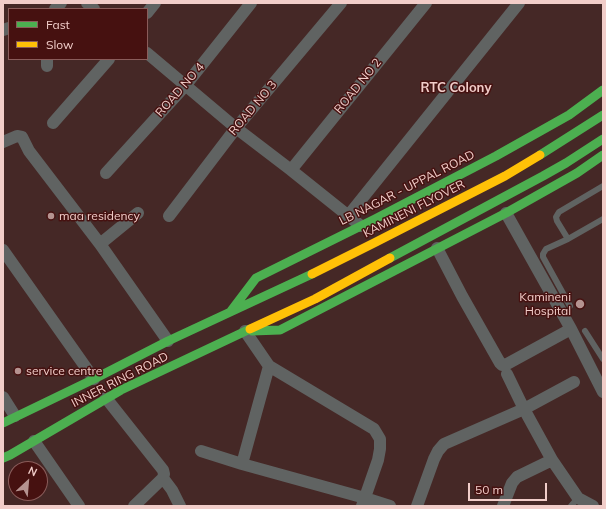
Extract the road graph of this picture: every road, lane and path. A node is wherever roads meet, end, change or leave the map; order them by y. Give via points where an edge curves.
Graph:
1 (155, 3) edge
2 (251, 3) edge
3 (341, 3) edge
4 (426, 3) edge
5 (519, 3) edge
6 (148, 12) edge
7 (148, 55) edge
8 (108, 60) edge
9 (185, 86) junction
10 (603, 90) edge
11 (603, 115) edge
12 (53, 123) dead end
13 (236, 128) junction
14 (603, 139) edge
15 (3, 142) edge
16 (603, 155) edge
17 (291, 170) junction
18 (106, 173) dead end
19 (603, 186) edge
20 (138, 213) dead end
21 (506, 213) junction
22 (170, 216) dead end
23 (348, 216) junction
24 (603, 219) edge
25 (361, 226) junction
26 (568, 239) junction
27 (100, 244) junction
28 (437, 248) junction
29 (3, 250) edge
30 (570, 306) dead end
31 (230, 313) junction
32 (571, 329) junction
33 (245, 331) junction
34 (585, 331) dead end
35 (168, 341) junction
36 (162, 358) junction
37 (603, 359) edge
38 (269, 366) junction
39 (507, 374) dead end
40 (94, 379) junction
41 (116, 380) junction
42 (574, 382) dead end
43 (603, 392) edge
44 (3, 397) edge
45 (106, 398) junction
46 (524, 409) junction
47 (15, 416) junction
48 (3, 422) edge
49 (34, 441) junction
50 (201, 451) dead end
51 (6, 457) edge
52 (552, 460) junction
53 (242, 464) junction
54 (163, 478) junction
55 (364, 502) edge
56 (575, 502) edge
57 (79, 506) edge
58 (134, 506) edge
59 (180, 506) edge
60 (390, 506) edge
61 (417, 506) edge
62 (503, 506) edge
63 (593, 506) edge

1 - 6 street
2 - 9 street, ROAD NO 4
3 - 13 street, ROAD NO 3
4 - 17 street, ROAD NO 2
5 - 23 street
7 - 9 street
8 - 12 street
9 - 13 street
9 - 18 street, ROAD NO 4
10 - 25 main road, LB NAGAR - UPPAL ROAD via 569,115
11 - 31 main road, KAMINENI FLYOVER via 498,179
13 - 17 street
13 - 22 street, ROAD NO 3
14 - 33 main road via 498,201 315,299
15 - 27 street via 17,136 22,138 29,151
16 - 21 main road
17 - 23 street
19 - 26 lane via 559,212 557,221
20 - 27 street
21 - 28 main road
21 - 32 street
23 - 25 street
24 - 26 lane
25 - 31 main road, LB NAGAR - UPPAL ROAD via 256,278
26 - 30 lane via 546,249 542,254
27 - 35 street
28 - 32 street via 500,364 508,364
28 - 33 main road via 280,330
29 - 40 street
31 - 35 main road, INNER RING ROAD
32 - 43 street
33 - 36 main road, INNER RING ROAD
33 - 38 street
34 - 37 lane
35 - 36 main road, INNER RING ROAD
36 - 41 main road, INNER RING ROAD
36 - 41 main road, INNER RING ROAD
38 - 53 street
38 - 55 street via 374,429 380,439 380,449
39 - 46 street
40 - 41 main road, INNER RING ROAD
40 - 47 main road, INNER RING ROAD
41 - 45 main road, INNER RING ROAD
42 - 46 street
44 - 47 street
45 - 49 main road, INNER RING ROAD
45 - 54 street via 162,470
46 - 52 street
46 - 61 street via 444,444 434,459
47 - 48 main road, INNER RING ROAD
49 - 51 main road, INNER RING ROAD
49 - 57 street
50 - 53 street
52 - 56 street
52 - 62 street via 517,477 512,482
53 - 55 street
54 - 58 street
54 - 59 street
55 - 60 street
56 - 63 street

